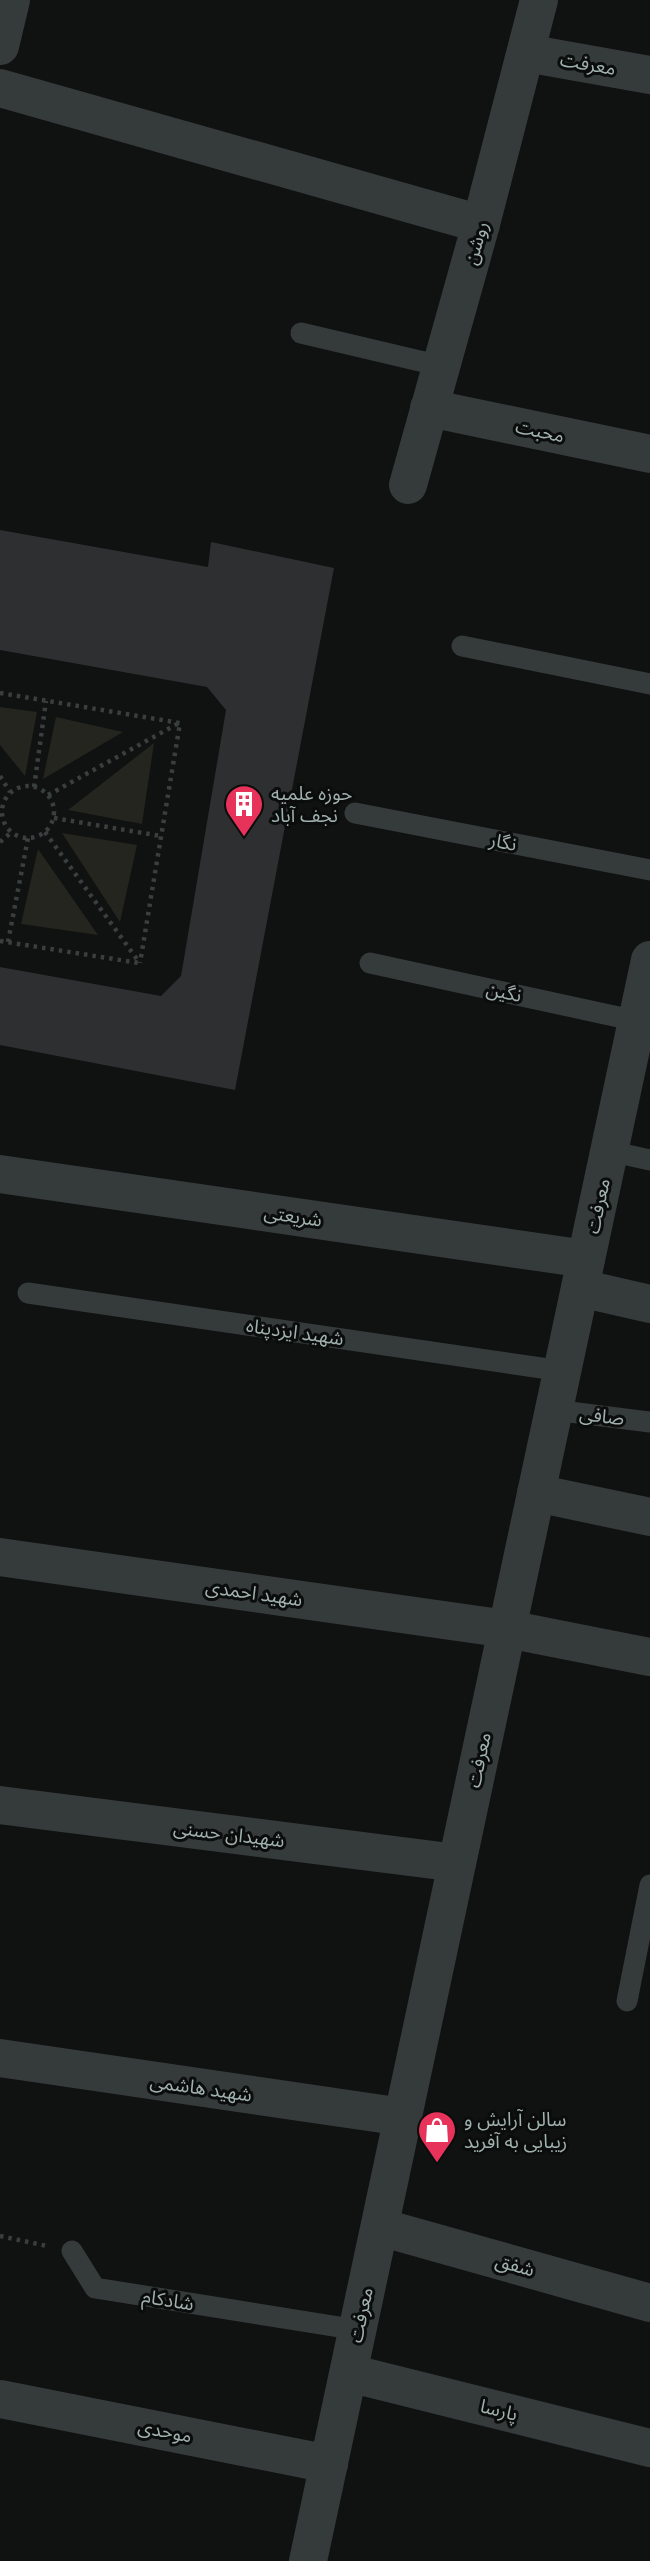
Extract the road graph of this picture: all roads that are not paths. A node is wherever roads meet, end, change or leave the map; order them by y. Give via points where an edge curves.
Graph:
1 (11, 0) edge
2 (539, 0) edge
3 (0, 46) edge
4 (526, 52) junction
5 (650, 75) edge
6 (0, 88) edge
7 (481, 225) junction
8 (301, 333) dead end
9 (441, 366) junction
10 (429, 408) junction
11 (650, 454) edge
12 (408, 485) dead end
13 (462, 646) dead end
14 (650, 684) edge
15 (355, 813) dead end
16 (650, 870) edge
17 (650, 960) edge
18 (370, 963) dead end
19 (637, 1021) junction
20 (638, 1075) edge
21 (609, 1151) junction
22 (650, 1160) edge
23 (0, 1174) edge
24 (583, 1274) junction
25 (28, 1293) dead end
26 (650, 1304) edge
27 (562, 1371) junction
28 (554, 1410) junction
29 (650, 1422) edge
30 (536, 1493) junction
31 (650, 1517) edge
32 (0, 1558) edge
33 (507, 1629) junction
34 (650, 1657) edge
35 (0, 1805) edge
36 (457, 1863) junction
37 (650, 1885) edge
38 (627, 2001) dead end
39 (0, 2058) edge
40 (403, 2118) junction
41 (380, 2227) junction
42 (72, 2251) road end
43 (650, 2303) edge
44 (358, 2330) junction
45 (349, 2373) junction
46 (0, 2399) edge
47 (650, 2448) edge
48 (329, 2464) junction
49 (308, 2561) edge

1 - 3 street
2 - 4 street, روشن
4 - 5 street, معرفت
4 - 7 street, روشن
6 - 7 street
7 - 9 street, روشن
8 - 9 lane
9 - 10 street, روشن
10 - 11 street, محبت
10 - 12 street, روشن
13 - 14 lane
15 - 16 lane, نگار
17 - 19 street, معرفت
18 - 19 lane, نگین
19 - 20 street, معرفت
20 - 21 street, معرفت
21 - 22 lane
21 - 24 street, معرفت
23 - 24 street, شریعتی
24 - 26 street, شریعتی
24 - 27 street, معرفت
25 - 27 lane, شهید ایزدپناه
27 - 28 street, معرفت
28 - 29 lane, صافی
28 - 30 street, معرفت
30 - 31 street
30 - 33 street, معرفت
32 - 33 street, شهید احمدی
33 - 34 street, شهید احمدی
33 - 36 street, معرفت
35 - 36 street, شهیدان حسنی
36 - 40 street, معرفت
37 - 38 lane
39 - 40 street, شهید هاشمی
40 - 41 street, معرفت
41 - 43 street, شفق
41 - 44 street, معرفت
42 - 44 lane, شادکام via 95,2288
44 - 45 street, معرفت
45 - 47 street, پارسا
45 - 48 street, معرفت
46 - 48 street, موحدی
48 - 49 street, معرفت

